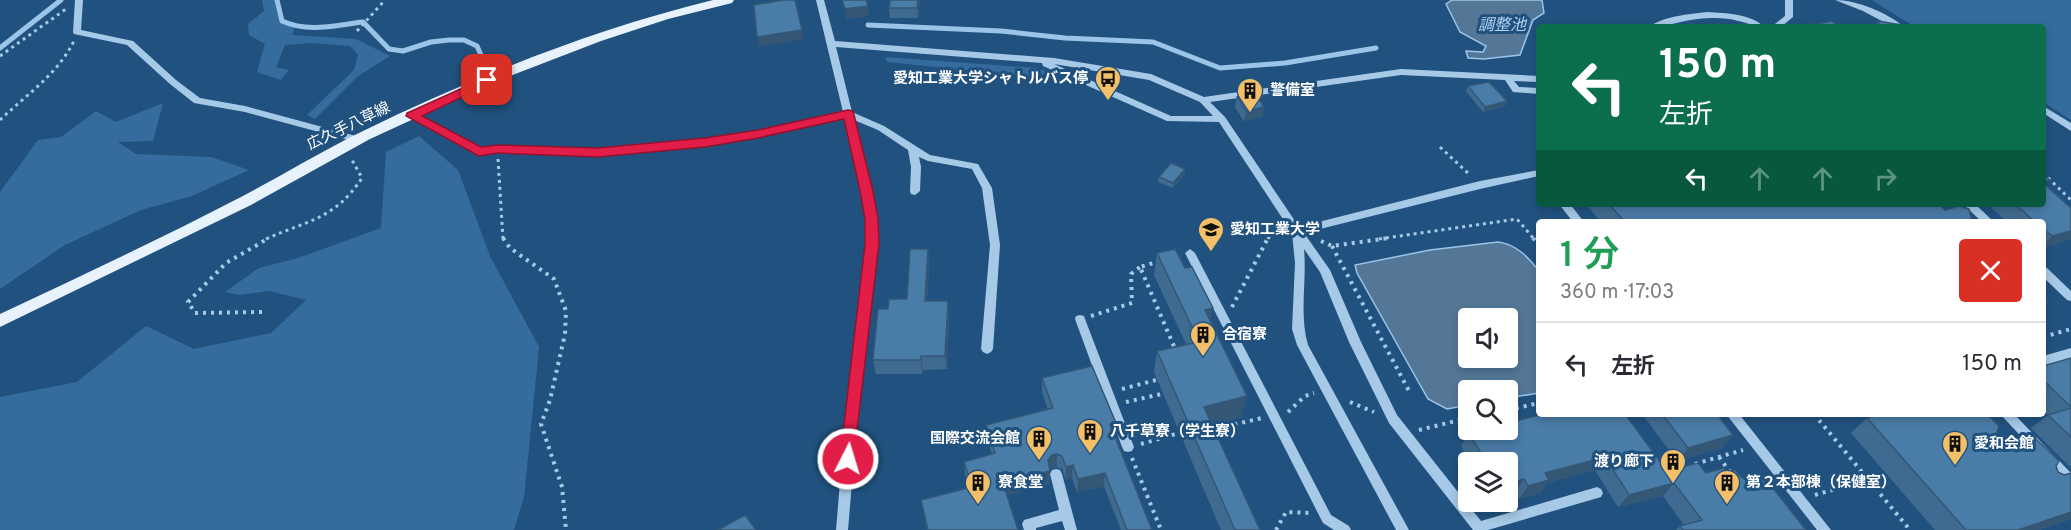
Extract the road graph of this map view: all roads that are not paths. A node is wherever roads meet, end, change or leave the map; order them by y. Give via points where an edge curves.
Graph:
1 (79, 0) edge
2 (728, 0) edge
3 (819, 0) edge
4 (1789, 0) edge
5 (1839, 0) edge
6 (1664, 24) edge
7 (1753, 24) edge
8 (1779, 24) edge
9 (1894, 24) edge
10 (831, 44) junction
11 (1036, 59) junction
12 (1508, 78) junction
13 (1536, 79) edge
14 (1536, 90) edge
15 (1203, 100) junction
16 (2046, 111) edge
17 (848, 114) junction
18 (412, 116) junction
19 (1222, 119) junction
20 (2071, 128) edge
21 (912, 148) junction
22 (1536, 174) edge
23 (915, 191) dead end
24 (1566, 207) edge
25 (1971, 207) edge
26 (1576, 219) edge
27 (1981, 219) edge
28 (1297, 231) junction
29 (1190, 253) road end
30 (2046, 273) edge
31 (2071, 297) edge
32 (1080, 320) road end
33 (0, 321) edge
34 (987, 349) dead end
35 (2071, 353) edge
36 (2046, 360) edge
37 (1734, 417) edge
38 (2009, 417) edge
39 (1128, 447) road end
40 (1056, 474) dead end
41 (2064, 478) edge
42 (1597, 492) dead end
43 (1066, 514) junction
44 (842, 530) edge
45 (1030, 530) edge
46 (1071, 530) edge
47 (1345, 530) edge
48 (1403, 530) edge
49 (1825, 530) edge

1 - 18 street via 77,32 130,43 197,101 245,109 356,139
2 - 18 main road, 広久手八草線 via 664,16 545,56
3 - 10 street
4 - 8 street via 1789,17
5 - 9 street
6 - 7 street via 1713,16
10 - 11 street
10 - 17 street
11 - 15 street via 1151,77
11 - 19 street via 1170,119
12 - 13 street
12 - 14 street via 1516,90
12 - 15 street via 1401,72
15 - 19 street
16 - 20 street
17 - 18 street via 758,134 598,152 479,152
17 - 21 street via 881,128
17 - 44 street via 867,191 872,244
18 - 33 main road, 広久手八草線 via 340,148 246,201
19 - 28 street
21 - 23 street
21 - 34 street via 928,158 975,166 987,188 995,245
22 - 28 street
24 - 26 street
25 - 27 street
28 - 42 street via 1325,270 1392,419 1478,527
28 - 48 street via 1298,329 1303,345
29 - 47 street via 1328,519
30 - 31 street
32 - 39 street
35 - 36 street
37 - 49 street
38 - 41 street via 2022,436
40 - 43 street
43 - 45 street via 1028,524
43 - 46 street

